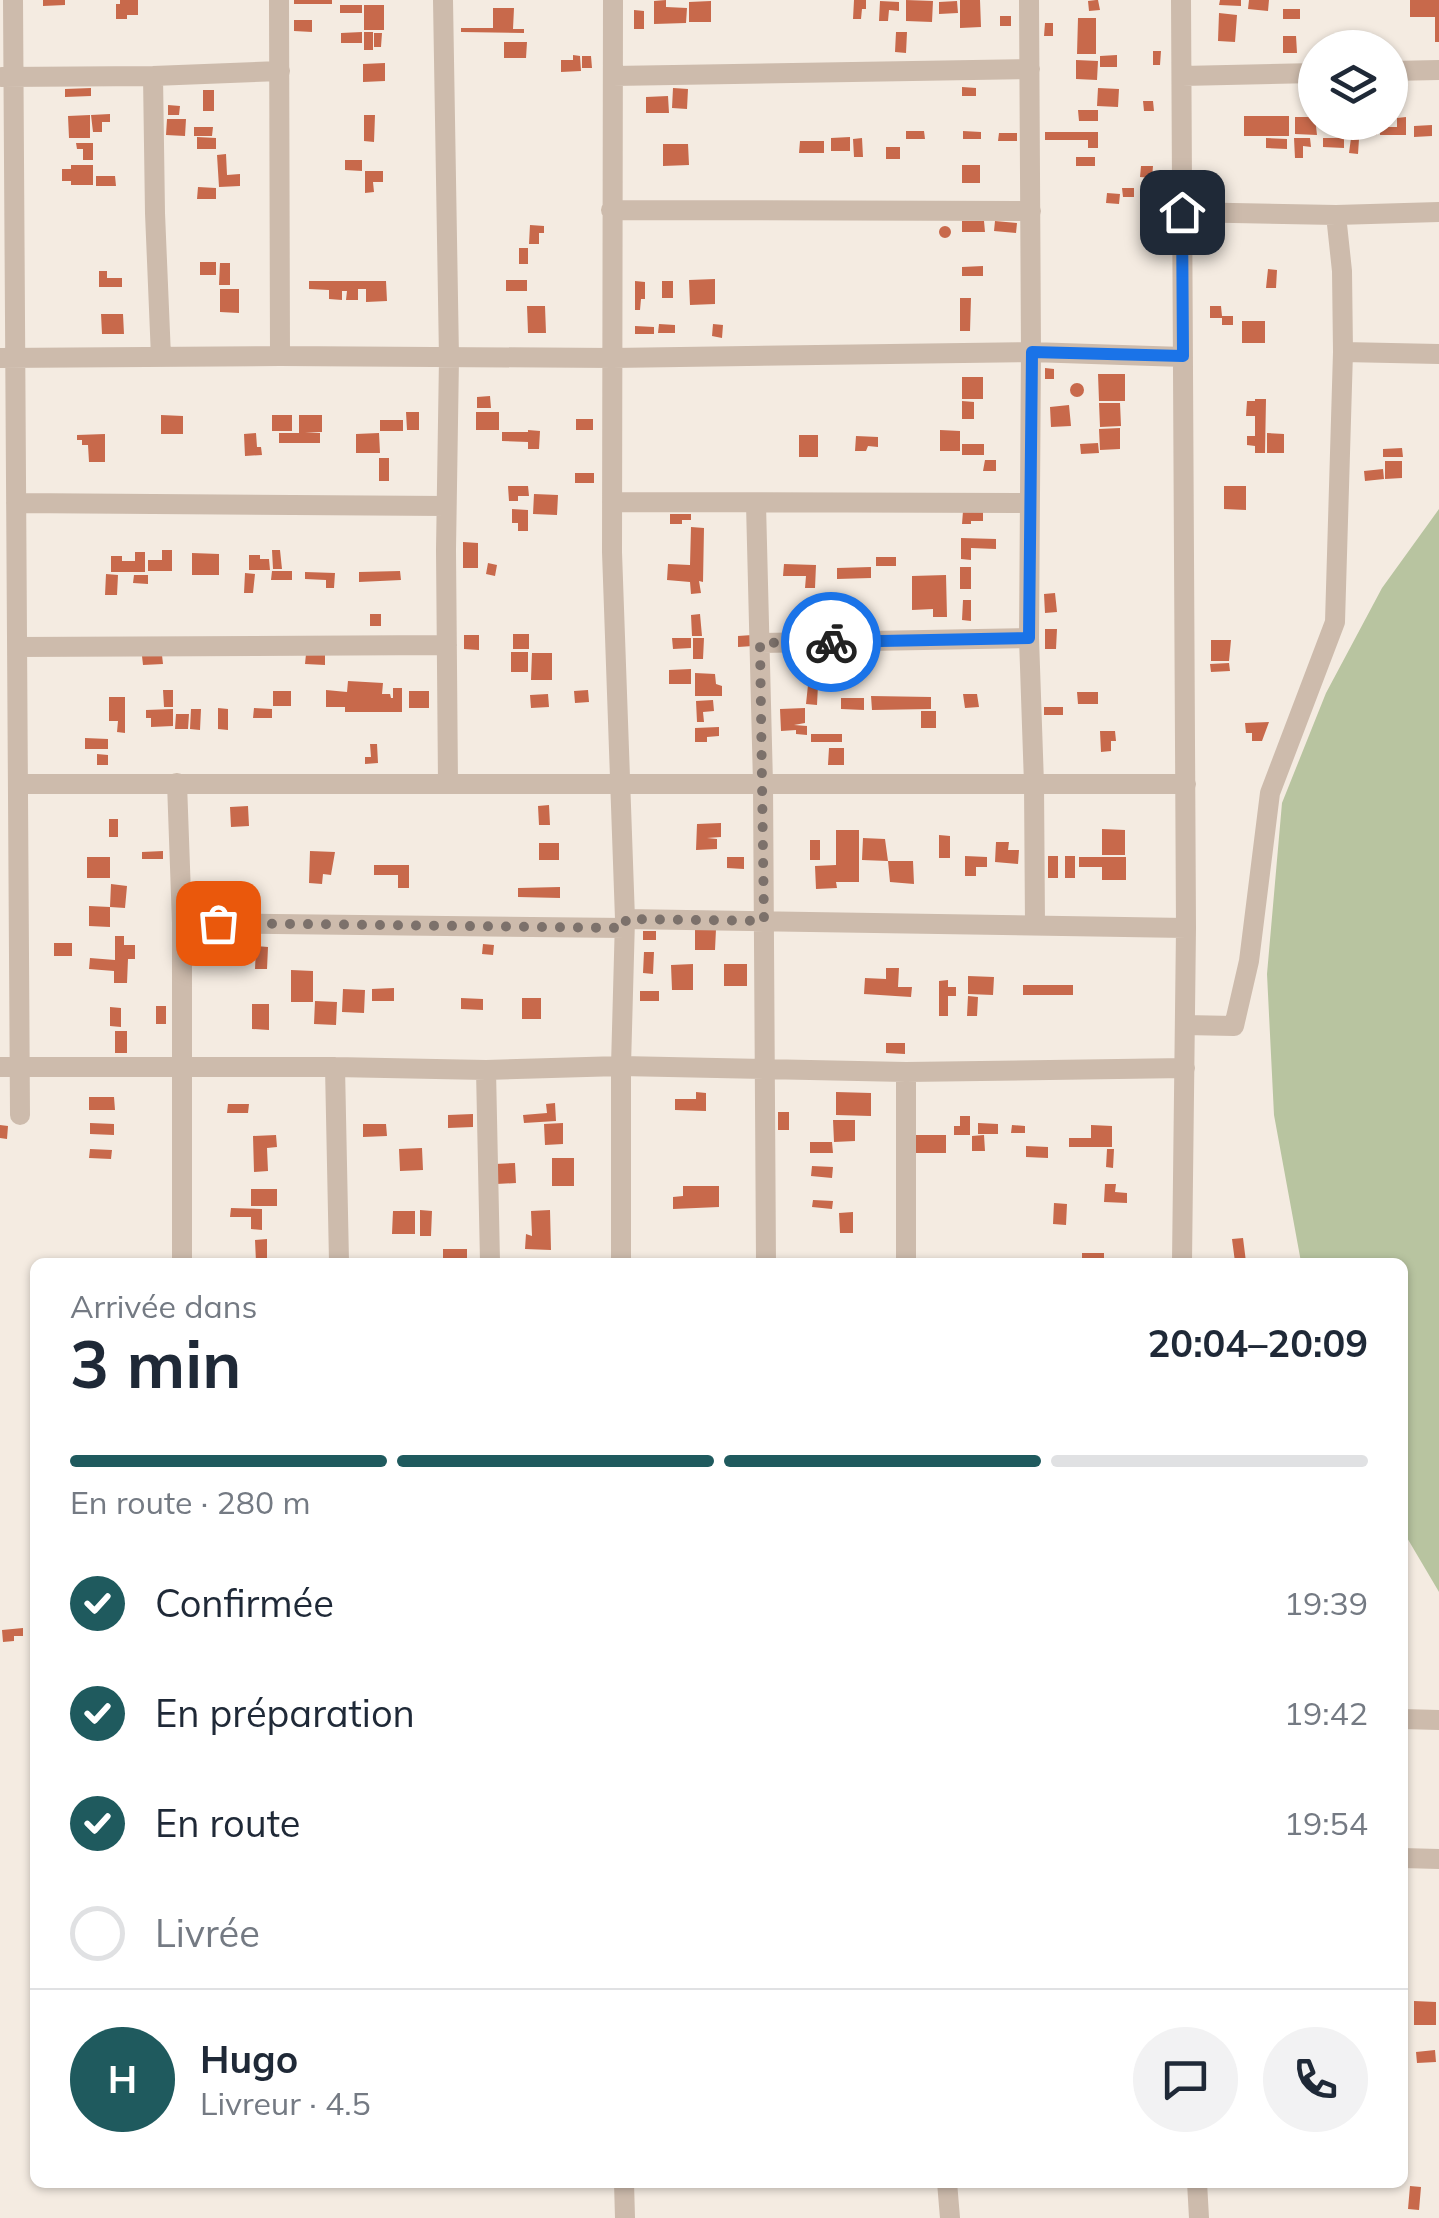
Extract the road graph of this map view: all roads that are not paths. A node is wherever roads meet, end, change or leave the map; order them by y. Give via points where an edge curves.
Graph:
1 (13, 0) edge
2 (280, 0) edge
3 (443, 0) edge
4 (613, 0) edge
5 (1030, 0) edge
6 (1181, 0) edge
7 (1030, 70) junction
8 (1439, 70) edge
9 (280, 71) junction
10 (1408, 71) edge
11 (1298, 73) edge
12 (153, 76) junction
13 (612, 76) junction
14 (1182, 76) junction
15 (7, 77) edge
16 (611, 210) junction
17 (1030, 211) junction
18 (1182, 212) junction
19 (1439, 212) edge
20 (1336, 215) junction
21 (7, 216) edge
22 (1032, 352) junction
23 (1343, 352) junction
24 (1439, 354) edge
25 (280, 356) junction
26 (1183, 356) junction
27 (162, 357) junction
28 (8, 358) edge
29 (449, 358) junction
30 (613, 358) junction
31 (16, 502) junction
32 (612, 502) junction
33 (756, 504) junction
34 (1030, 504) junction
35 (446, 506) junction
36 (1029, 638) junction
37 (760, 643) junction
38 (447, 644) junction
39 (17, 646) junction
40 (18, 784) junction
41 (178, 784) junction
42 (448, 784) junction
43 (620, 784) junction
44 (763, 784) junction
45 (1034, 784) junction
46 (1186, 784) junction
47 (9, 920) edge
48 (764, 921) junction
49 (182, 922) junction
50 (625, 923) junction
51 (1035, 925) junction
52 (1186, 928) junction
53 (1185, 1025) junction
54 (621, 1066) junction
55 (10, 1067) edge
56 (183, 1067) junction
57 (334, 1067) junction
58 (1184, 1068) junction
59 (766, 1069) junction
60 (486, 1070) junction
61 (906, 1072) junction
62 (20, 1115) dead end
63 (182, 1258) edge
64 (339, 1258) edge
65 (490, 1258) edge
66 (621, 1258) edge
67 (766, 1258) edge
68 (906, 1258) edge
69 (1182, 1258) edge
70 (1408, 1719) edge
71 (1439, 1720) edge
72 (1408, 1858) edge
73 (1439, 1859) edge
74 (624, 2188) edge
75 (948, 2188) edge
76 (1197, 2188) edge
77 (624, 2218) edge
78 (950, 2218) edge
79 (1198, 2218) edge

1 - 15 street
2 - 9 street
3 - 29 street
4 - 13 street
5 - 7 street
6 - 14 street
7 - 13 street
7 - 17 street
8 - 10 street
9 - 12 street
9 - 25 street
11 - 14 street
12 - 15 street
12 - 27 street
13 - 16 street
14 - 18 street
15 - 21 street
16 - 17 street
16 - 30 street
17 - 22 street
18 - 20 street
18 - 26 street
19 - 20 street
20 - 23 street
21 - 28 street
22 - 26 street
22 - 30 street
22 - 34 street
23 - 24 street
23 - 53 street via 1335,622 1270,793 1234,1026
25 - 27 street
25 - 29 street
26 - 46 street
27 - 28 street
28 - 31 street
29 - 30 street
29 - 35 street
30 - 32 street
31 - 35 street
31 - 39 street
32 - 33 street
32 - 43 street
33 - 34 street
33 - 37 street
34 - 36 street
35 - 38 street
36 - 37 street
36 - 45 street
37 - 44 street
38 - 39 street
38 - 42 street
39 - 40 street
40 - 41 street
40 - 47 street
41 - 42 street
41 - 49 street
42 - 43 street
43 - 44 street
43 - 50 street
44 - 45 street
44 - 48 street
45 - 46 street
45 - 51 street
46 - 52 street
47 - 55 street
48 - 50 street
48 - 51 street
48 - 59 street
49 - 50 street
49 - 56 street
50 - 54 street
51 - 52 street
52 - 53 street
53 - 58 street
54 - 59 street
54 - 60 street
54 - 66 street
55 - 56 street
55 - 62 street
56 - 57 street
56 - 63 street
57 - 60 street
57 - 64 street
58 - 61 street
58 - 69 street
59 - 61 street
59 - 67 street
60 - 65 street
61 - 68 street
70 - 71 street
72 - 73 street
74 - 77 street
75 - 78 street
76 - 79 street

